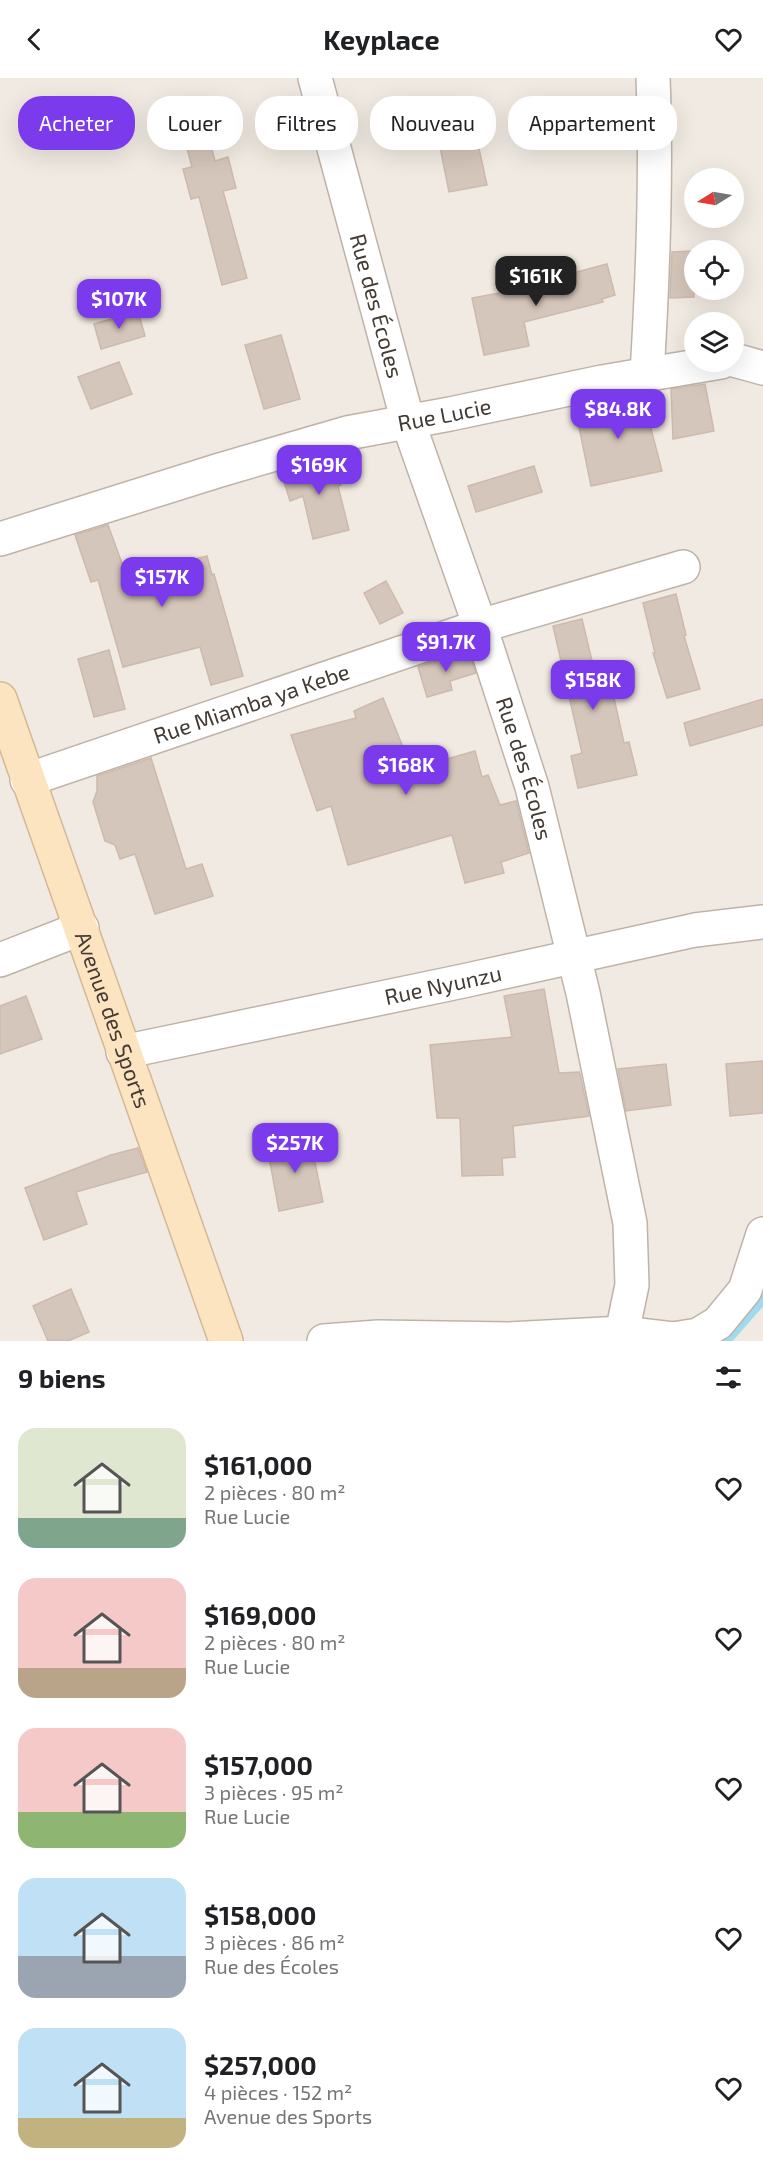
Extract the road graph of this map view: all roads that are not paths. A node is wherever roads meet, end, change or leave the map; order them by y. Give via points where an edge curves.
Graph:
1 (315, 78) edge
2 (652, 78) edge
3 (744, 363) edge
4 (684, 368) edge
5 (763, 368) edge
6 (647, 374) junction
7 (408, 422) junction
8 (0, 540) edge
9 (683, 567) dead end
10 (480, 626) junction
11 (0, 699) edge
12 (27, 780) junction
13 (763, 922) edge
14 (82, 928) junction
15 (572, 956) junction
16 (0, 960) edge
17 (123, 1052) junction
18 (763, 1234) edge
19 (622, 1333) junction
20 (226, 1341) edge
21 (324, 1341) edge

1 - 7 street, Rue des Écoles
2 - 6 street via 654,258
3 - 5 street
4 - 6 street, Rue Lucie
6 - 7 street, Rue Lucie
7 - 8 street, Rue Lucie via 347,433
7 - 10 street, Rue des Écoles
9 - 10 street, Rue Miamba ya Kebe
10 - 12 street, Rue Miamba ya Kebe
10 - 15 street, Rue des Écoles via 532,787
11 - 12 street, Avenue des Sports
12 - 14 street, Avenue des Sports
13 - 15 street, Rue Nyunzu via 695,930
14 - 16 street
14 - 17 street, Avenue des Sports
15 - 17 street, Rue Nyunzu
15 - 19 street, Rue des Écoles via 630,1223 632,1286
17 - 20 street, Avenue des Sports
18 - 19 street via 745,1290 718,1323 698,1335 673,1339
19 - 21 street via 509,1339 378,1336

